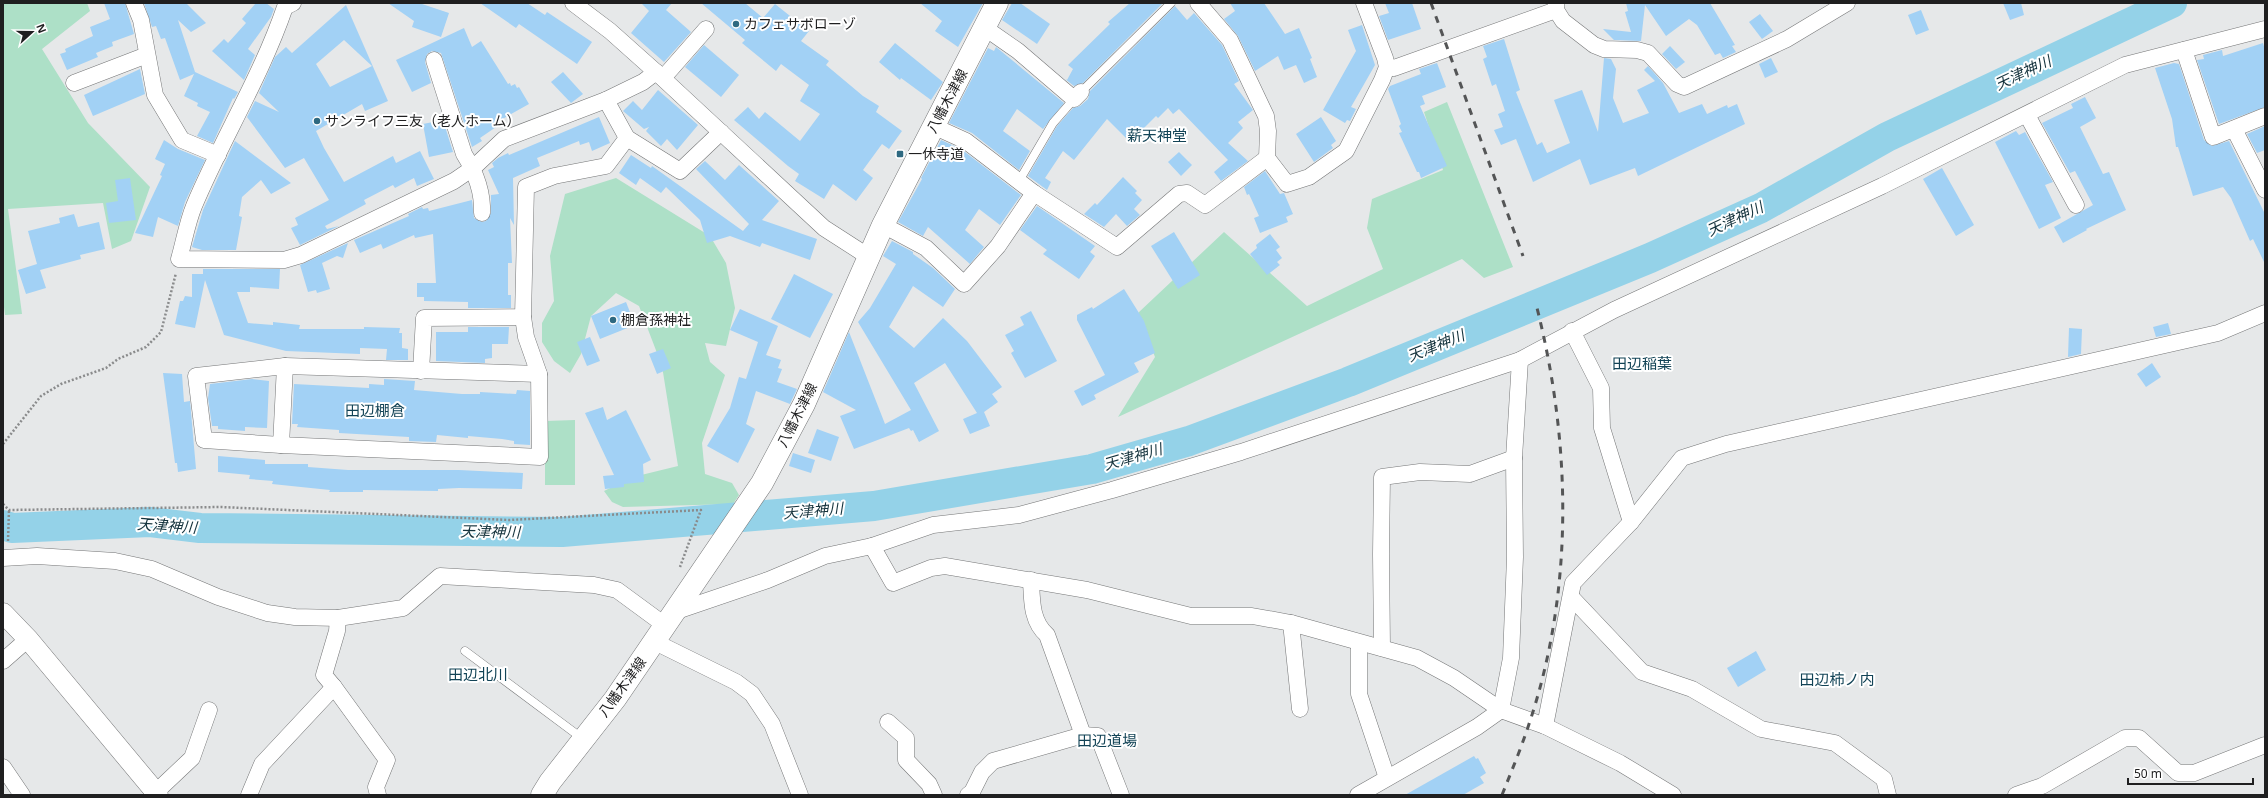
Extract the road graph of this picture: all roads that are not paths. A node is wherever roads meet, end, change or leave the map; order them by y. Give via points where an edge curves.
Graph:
1 (134, 3) edge
2 (293, 3) edge
3 (573, 3) edge
4 (997, 3) edge
5 (1171, 3) edge
6 (1198, 3) edge
7 (1364, 3) edge
8 (1847, 3) edge
9 (1556, 6) edge
10 (1829, 7) edge
11 (985, 28) junction
12 (706, 29) dead end
13 (2265, 29) edge
14 (2184, 50) junction
15 (146, 55) junction
16 (434, 60) dead end
17 (1387, 67) junction
18 (660, 75) junction
19 (74, 83) dead end
20 (1078, 95) junction
21 (606, 100) junction
22 (2027, 115) junction
23 (2265, 116) edge
24 (933, 126) junction
25 (2234, 129) junction
26 (721, 132) junction
27 (627, 138) junction
28 (218, 155) junction
29 (1267, 158) junction
30 (473, 168) junction
31 (1019, 181) junction
32 (2265, 190) edge
33 (1034, 193) junction
34 (2076, 205) dead end
35 (482, 213) dead end
36 (883, 225) junction
37 (869, 257) junction
38 (2265, 313) edge
39 (524, 317) junction
40 (1572, 331) junction
41 (1520, 360) junction
42 (285, 366) junction
43 (421, 371) junction
44 (539, 374) junction
45 (281, 445) junction
46 (1514, 458) junction
47 (1631, 522) junction
48 (872, 546) junction
49 (3, 558) edge
50 (1031, 580) junction
51 (1572, 598) junction
52 (3, 613) edge
53 (338, 618) junction
54 (1291, 623) junction
55 (666, 626) junction
56 (28, 639) junction
57 (1359, 644) junction
58 (1382, 648) junction
59 (465, 651) dead end
60 (3, 661) edge
61 (334, 687) junction
62 (1300, 709) dead end
63 (209, 710) dead end
64 (1501, 710) junction
65 (888, 722) dead end
66 (1545, 726) junction
67 (1083, 735) junction
68 (584, 739) junction
69 (2265, 745) edge
70 (3, 767) edge
71 (1387, 778) junction
72 (157, 794) edge
73 (22, 795) edge
74 (249, 795) edge
75 (378, 795) edge
76 (542, 795) edge
77 (800, 795) edge
78 (934, 795) edge
79 (968, 795) edge
80 (1121, 795) edge
81 (1358, 795) edge
82 (1673, 795) edge
83 (1888, 795) edge
84 (2016, 795) edge

1 - 15 street via 141,20
2 - 28 street via 284,7 274,41
3 - 18 street via 610,31
4 - 11 main road, 八幡木津線
5 - 20 lane
6 - 29 street via 1230,40 1266,116
7 - 17 street
8 - 10 street
9 - 10 street via 1562,21 1594,45 1604,49 1648,53 1677,84 1684,87 1787,39
9 - 17 street via 1394,68
11 - 20 street
11 - 24 main road, 八幡木津線
12 - 18 street
13 - 14 street
14 - 22 street via 2125,65
14 - 25 street via 2213,137
15 - 19 street
15 - 28 street via 155,94 182,140
16 - 30 street via 464,154
17 - 29 street via 1346,151 1309,177 1286,184
18 - 21 street
18 - 26 street
20 - 31 lane via 1053,123
21 - 27 street
21 - 30 street via 504,139
22 - 34 street
22 - 40 street
23 - 25 street
24 - 31 street via 966,141
24 - 36 main road, 八幡木津線
25 - 32 street
26 - 27 street via 680,171
26 - 37 street via 824,228
27 - 39 street via 606,166 554,176 526,187
28 - 30 street via 193,208 180,259 284,260 301,255 454,181
29 - 33 street via 1205,205 1187,193 1179,194 1117,247
30 - 35 street via 483,196
31 - 33 street
33 - 36 street via 998,246 964,284 926,248
36 - 37 main road, 八幡木津線
37 - 55 main road, 八幡木津線 via 804,404 762,483
38 - 47 street via 2218,333 1807,425 1692,454 1682,458
39 - 43 street via 424,318
39 - 44 street via 526,337
40 - 41 street
40 - 47 street via 1601,388 1602,428
41 - 46 street
41 - 48 street via 1248,449 1112,490 1019,515 933,525
42 - 43 street
42 - 45 street
42 - 45 street via 196,376 204,440
43 - 44 street
44 - 45 street via 540,457
46 - 58 street via 1470,474 1420,472 1382,477
46 - 64 street via 1515,557 1511,658
47 - 51 street via 1573,583
48 - 50 street via 893,583 931,568 945,566
48 - 55 street via 825,556
49 - 53 street via 37,556 115,561 152,569 218,597 267,613 295,617
50 - 54 street via 1131,600 1191,616 1252,616
50 - 67 street via 1032,608 1041,630 1048,635
51 - 66 street
51 - 83 street via 1642,672 1692,689 1761,729 1835,743 1884,778
52 - 56 street
53 - 55 street via 403,608 440,576 594,586 617,590
53 - 61 street via 337,631 324,675
54 - 57 street
54 - 62 street
55 - 68 main road, 八幡木津線
55 - 77 street via 752,694 772,724
56 - 60 street
56 - 72 street
57 - 58 street
57 - 71 street via 1359,694
58 - 64 street via 1417,658 1454,678
59 - 68 lane
61 - 74 street via 262,764
61 - 75 street via 387,760 376,787
63 - 72 street via 192,758
64 - 66 street
64 - 71 street via 1478,727
65 - 78 street via 906,738 906,760 929,784
66 - 82 street via 1620,763
67 - 79 street via 993,761 982,772
67 - 80 street via 1098,736
68 - 76 main road, 八幡木津線
69 - 84 street via 2194,772 2178,773 2139,738 2125,738 2042,786
70 - 73 street
71 - 81 street

